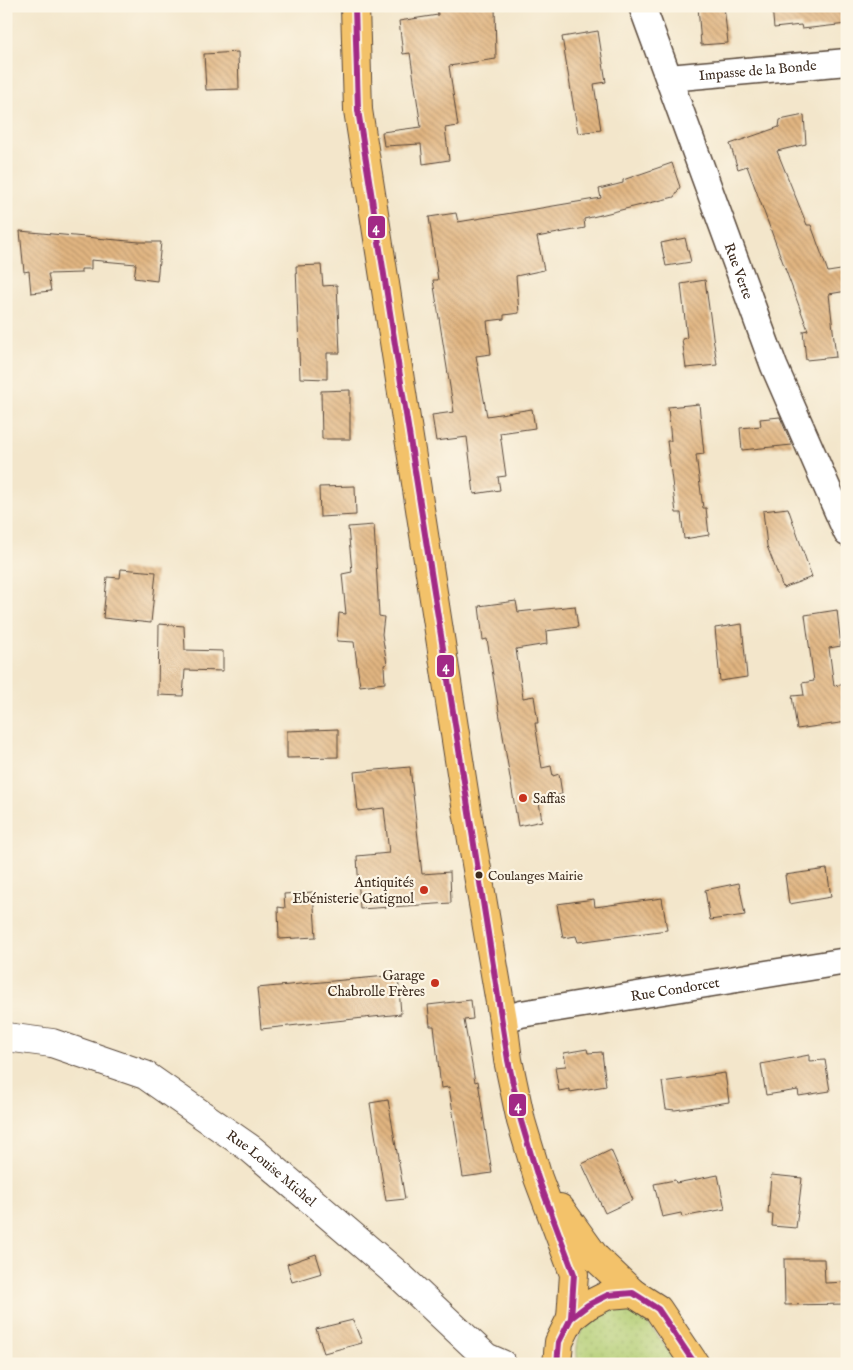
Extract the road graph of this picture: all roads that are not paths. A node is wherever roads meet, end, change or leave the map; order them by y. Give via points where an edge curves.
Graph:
1 (355, 6) edge
2 (642, 6) edge
3 (847, 62) edge
4 (669, 78) junction
5 (847, 534) edge
6 (847, 961) edge
7 (503, 1020) junction
8 (6, 1037) edge
9 (538, 1178) junction
10 (633, 1292) junction
11 (571, 1318) junction
12 (502, 1364) edge
13 (557, 1364) edge
14 (695, 1364) edge

1 - 7 main road via 358,110 467,810
2 - 4 street, Rue Verte
3 - 4 street, Impasse de la Bonde
4 - 5 street, Rue Verte via 774,366
6 - 7 street, Rue Condorcet via 521,1014
7 - 9 main road via 521,1121
8 - 12 street, Rue Louise Michel via 52,1043 145,1075 251,1149 403,1279 486,1357
9 - 10 main road via 596,1258
9 - 11 main road via 574,1274
10 - 11 main road via 608,1295
10 - 14 main road via 658,1309
11 - 13 main road via 560,1342

